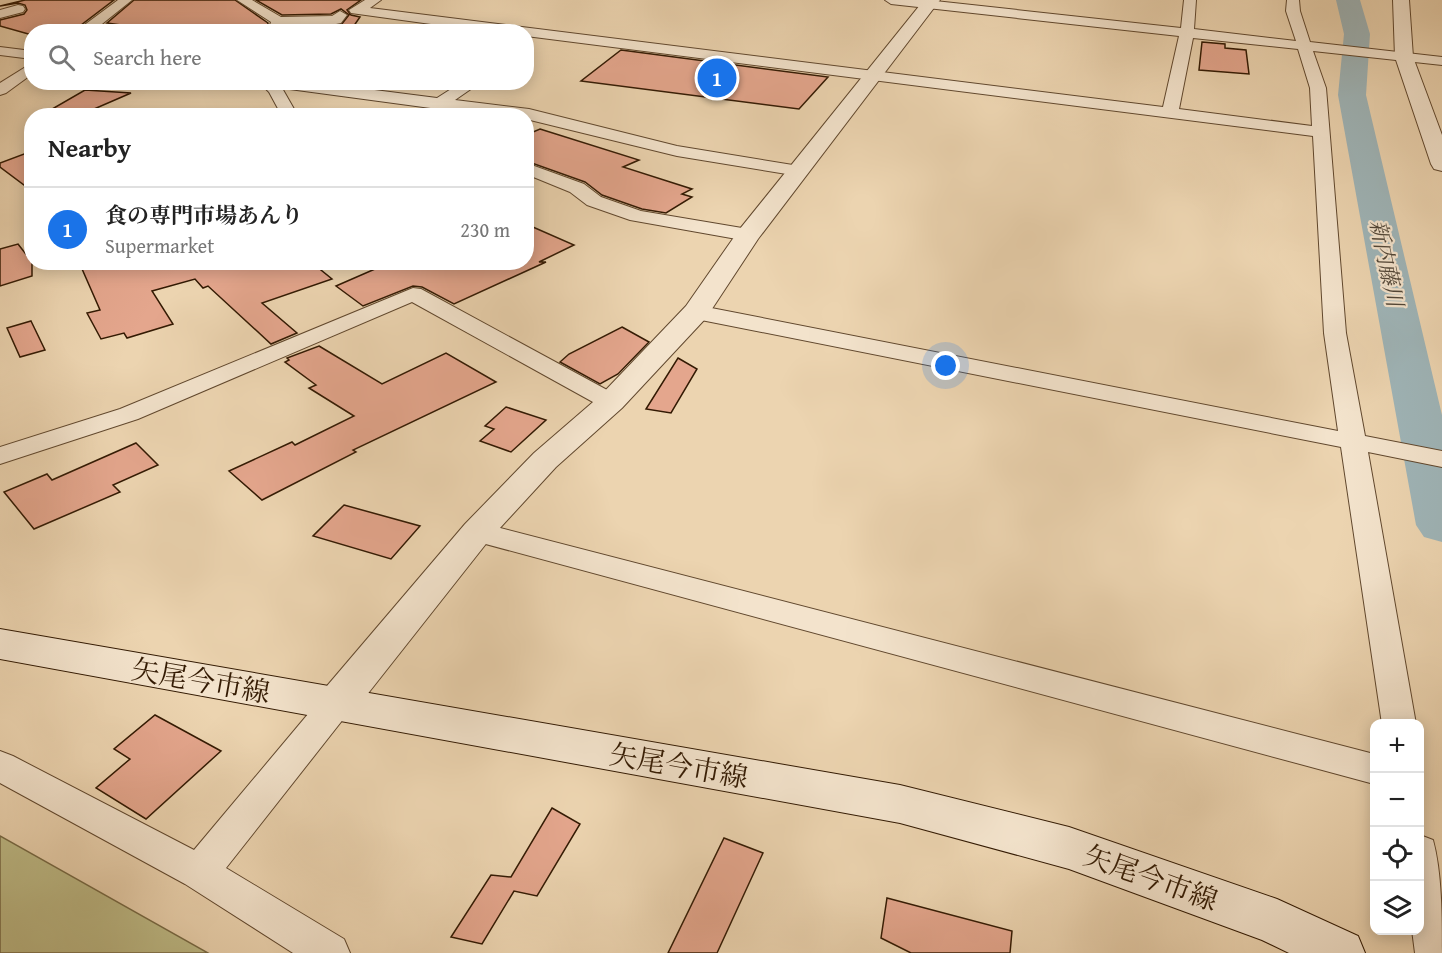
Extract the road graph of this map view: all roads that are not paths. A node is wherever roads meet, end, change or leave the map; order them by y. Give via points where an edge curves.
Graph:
1 (126, 0) edge
2 (243, 0) edge
3 (375, 0) edge
4 (891, 0) edge
5 (1190, 0) edge
6 (1293, 0) edge
7 (1401, 0) edge
8 (931, 2) edge
9 (18, 9) dead end
10 (0, 14) edge
11 (340, 15) dead end
12 (93, 24) edge
13 (274, 24) edge
14 (297, 24) edge
15 (464, 24) edge
16 (1187, 32) junction
17 (534, 33) edge
18 (1310, 45) junction
19 (0, 51) edge
20 (24, 54) edge
21 (1395, 55) junction
22 (1442, 61) edge
23 (24, 73) edge
24 (873, 75) junction
25 (0, 90) edge
26 (276, 90) edge
27 (330, 90) edge
28 (461, 90) edge
29 (438, 104) junction
30 (286, 108) edge
31 (474, 108) edge
32 (1170, 113) junction
33 (534, 115) edge
34 (1321, 132) junction
35 (1442, 164) edge
36 (534, 171) edge
37 (799, 171) junction
38 (748, 235) junction
39 (696, 312) junction
40 (611, 402) junction
41 (1353, 443) junction
42 (0, 456) edge
43 (1442, 459) edge
44 (477, 532) junction
45 (0, 644) edge
46 (336, 704) junction
47 (1398, 719) edge
48 (0, 766) edge
49 (1370, 768) edge
50 (199, 873) junction
51 (1424, 881) edge
52 (329, 953) edge
53 (1340, 953) edge
54 (1436, 953) edge

1 - 12 street
2 - 13 street
3 - 15 street via 356,10
4 - 8 street
5 - 16 street
6 - 18 street via 1293,11
7 - 21 street
8 - 16 street
8 - 24 street
9 - 10 street
11 - 14 street via 336,20
16 - 18 street
16 - 32 street
17 - 24 street
18 - 21 street
18 - 34 street
19 - 20 street
21 - 22 street
21 - 35 street
23 - 25 street
24 - 32 street
24 - 37 street
26 - 30 street
27 - 29 street
28 - 29 street
29 - 31 street
32 - 34 street
33 - 37 street via 677,151
34 - 41 street via 1335,333
36 - 38 street via 577,188 594,201 637,216
37 - 38 street
38 - 39 street
39 - 40 street
39 - 41 street
40 - 42 street via 413,294 129,414
40 - 44 street via 545,460
41 - 43 street
41 - 47 street
44 - 46 street
44 - 49 street
45 - 46 street, 矢尾今市線
46 - 50 street
46 - 53 street, 矢尾今市線 via 900,804 1069,848 1277,922
48 - 50 street
50 - 52 street
51 - 54 street

